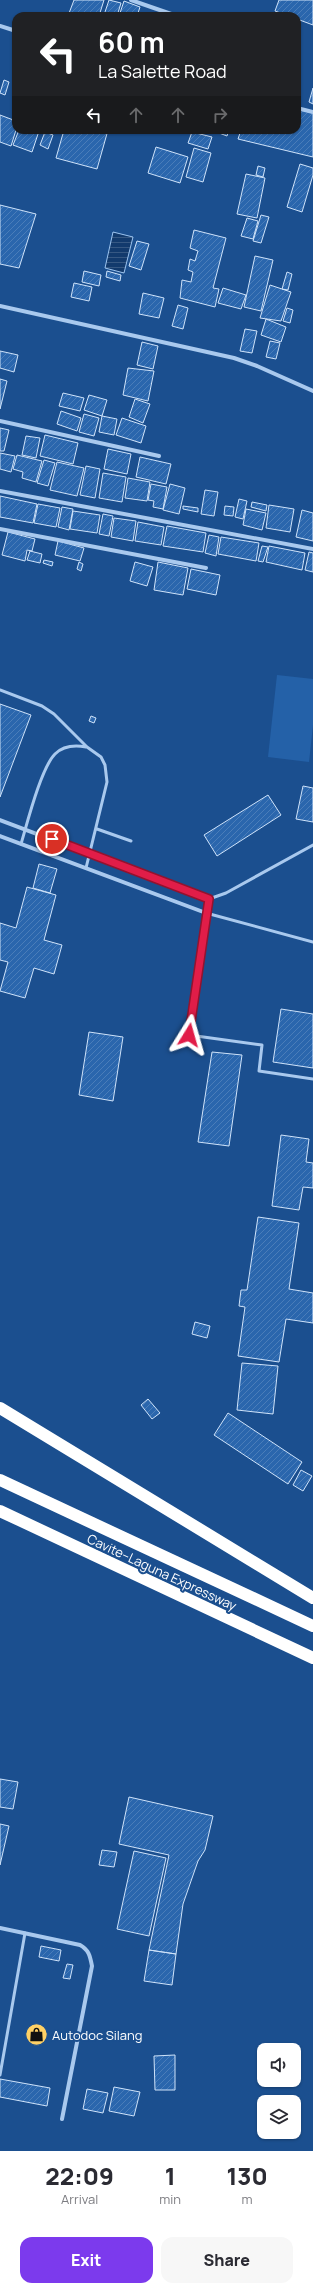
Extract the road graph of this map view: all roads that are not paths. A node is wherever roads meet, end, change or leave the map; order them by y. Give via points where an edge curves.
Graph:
1 (131, 0) edge
2 (166, 12) edge
3 (0, 26) edge
4 (12, 30) edge
5 (301, 109) edge
6 (313, 112) edge
7 (0, 306) edge
8 (313, 391) edge
9 (0, 421) edge
10 (159, 456) dead end
11 (0, 492) edge
12 (0, 529) edge
13 (313, 549) edge
14 (206, 568) dead end
15 (0, 690) edge
16 (87, 747) junction
17 (0, 820) edge
18 (97, 829) junction
19 (25, 830) junction
20 (0, 836) edge
21 (131, 841) dead end
22 (21, 844) junction
23 (313, 846) edge
24 (91, 854) junction
25 (86, 868) junction
26 (209, 899) junction
27 (206, 913) junction
28 (313, 942) edge
29 (313, 1079) edge
30 (0, 1408) edge
31 (0, 1480) edge
32 (0, 1511) edge
33 (313, 1598) edge
34 (313, 1626) edge
35 (313, 1658) edge
36 (0, 1928) edge
37 (26, 1933) junction
38 (0, 2075) edge
39 (62, 2119) dead end

1 - 2 street
3 - 4 street
5 - 6 street
7 - 8 street via 234,358
9 - 10 street
11 - 13 street
12 - 14 street
15 - 16 lane via 42,706 54,714
16 - 18 lane via 101,757 108,773
16 - 19 lane via 69,746 54,755 49,762
17 - 19 street
18 - 21 lane
18 - 24 lane
19 - 22 lane
19 - 24 street
20 - 22 street
22 - 25 street
23 - 26 lane via 226,893
24 - 25 lane
24 - 26 street
25 - 27 street
26 - 27 street
27 - 28 lane
27 - 29 lane via 189,1035 262,1045 258,1071
30 - 33 highway
31 - 34 highway, Cavite–Laguna Expressway
32 - 35 highway, Cavite–Laguna Expressway
36 - 37 street
37 - 38 lane
37 - 39 street via 80,1945 86,1948 90,1955 92,1966

